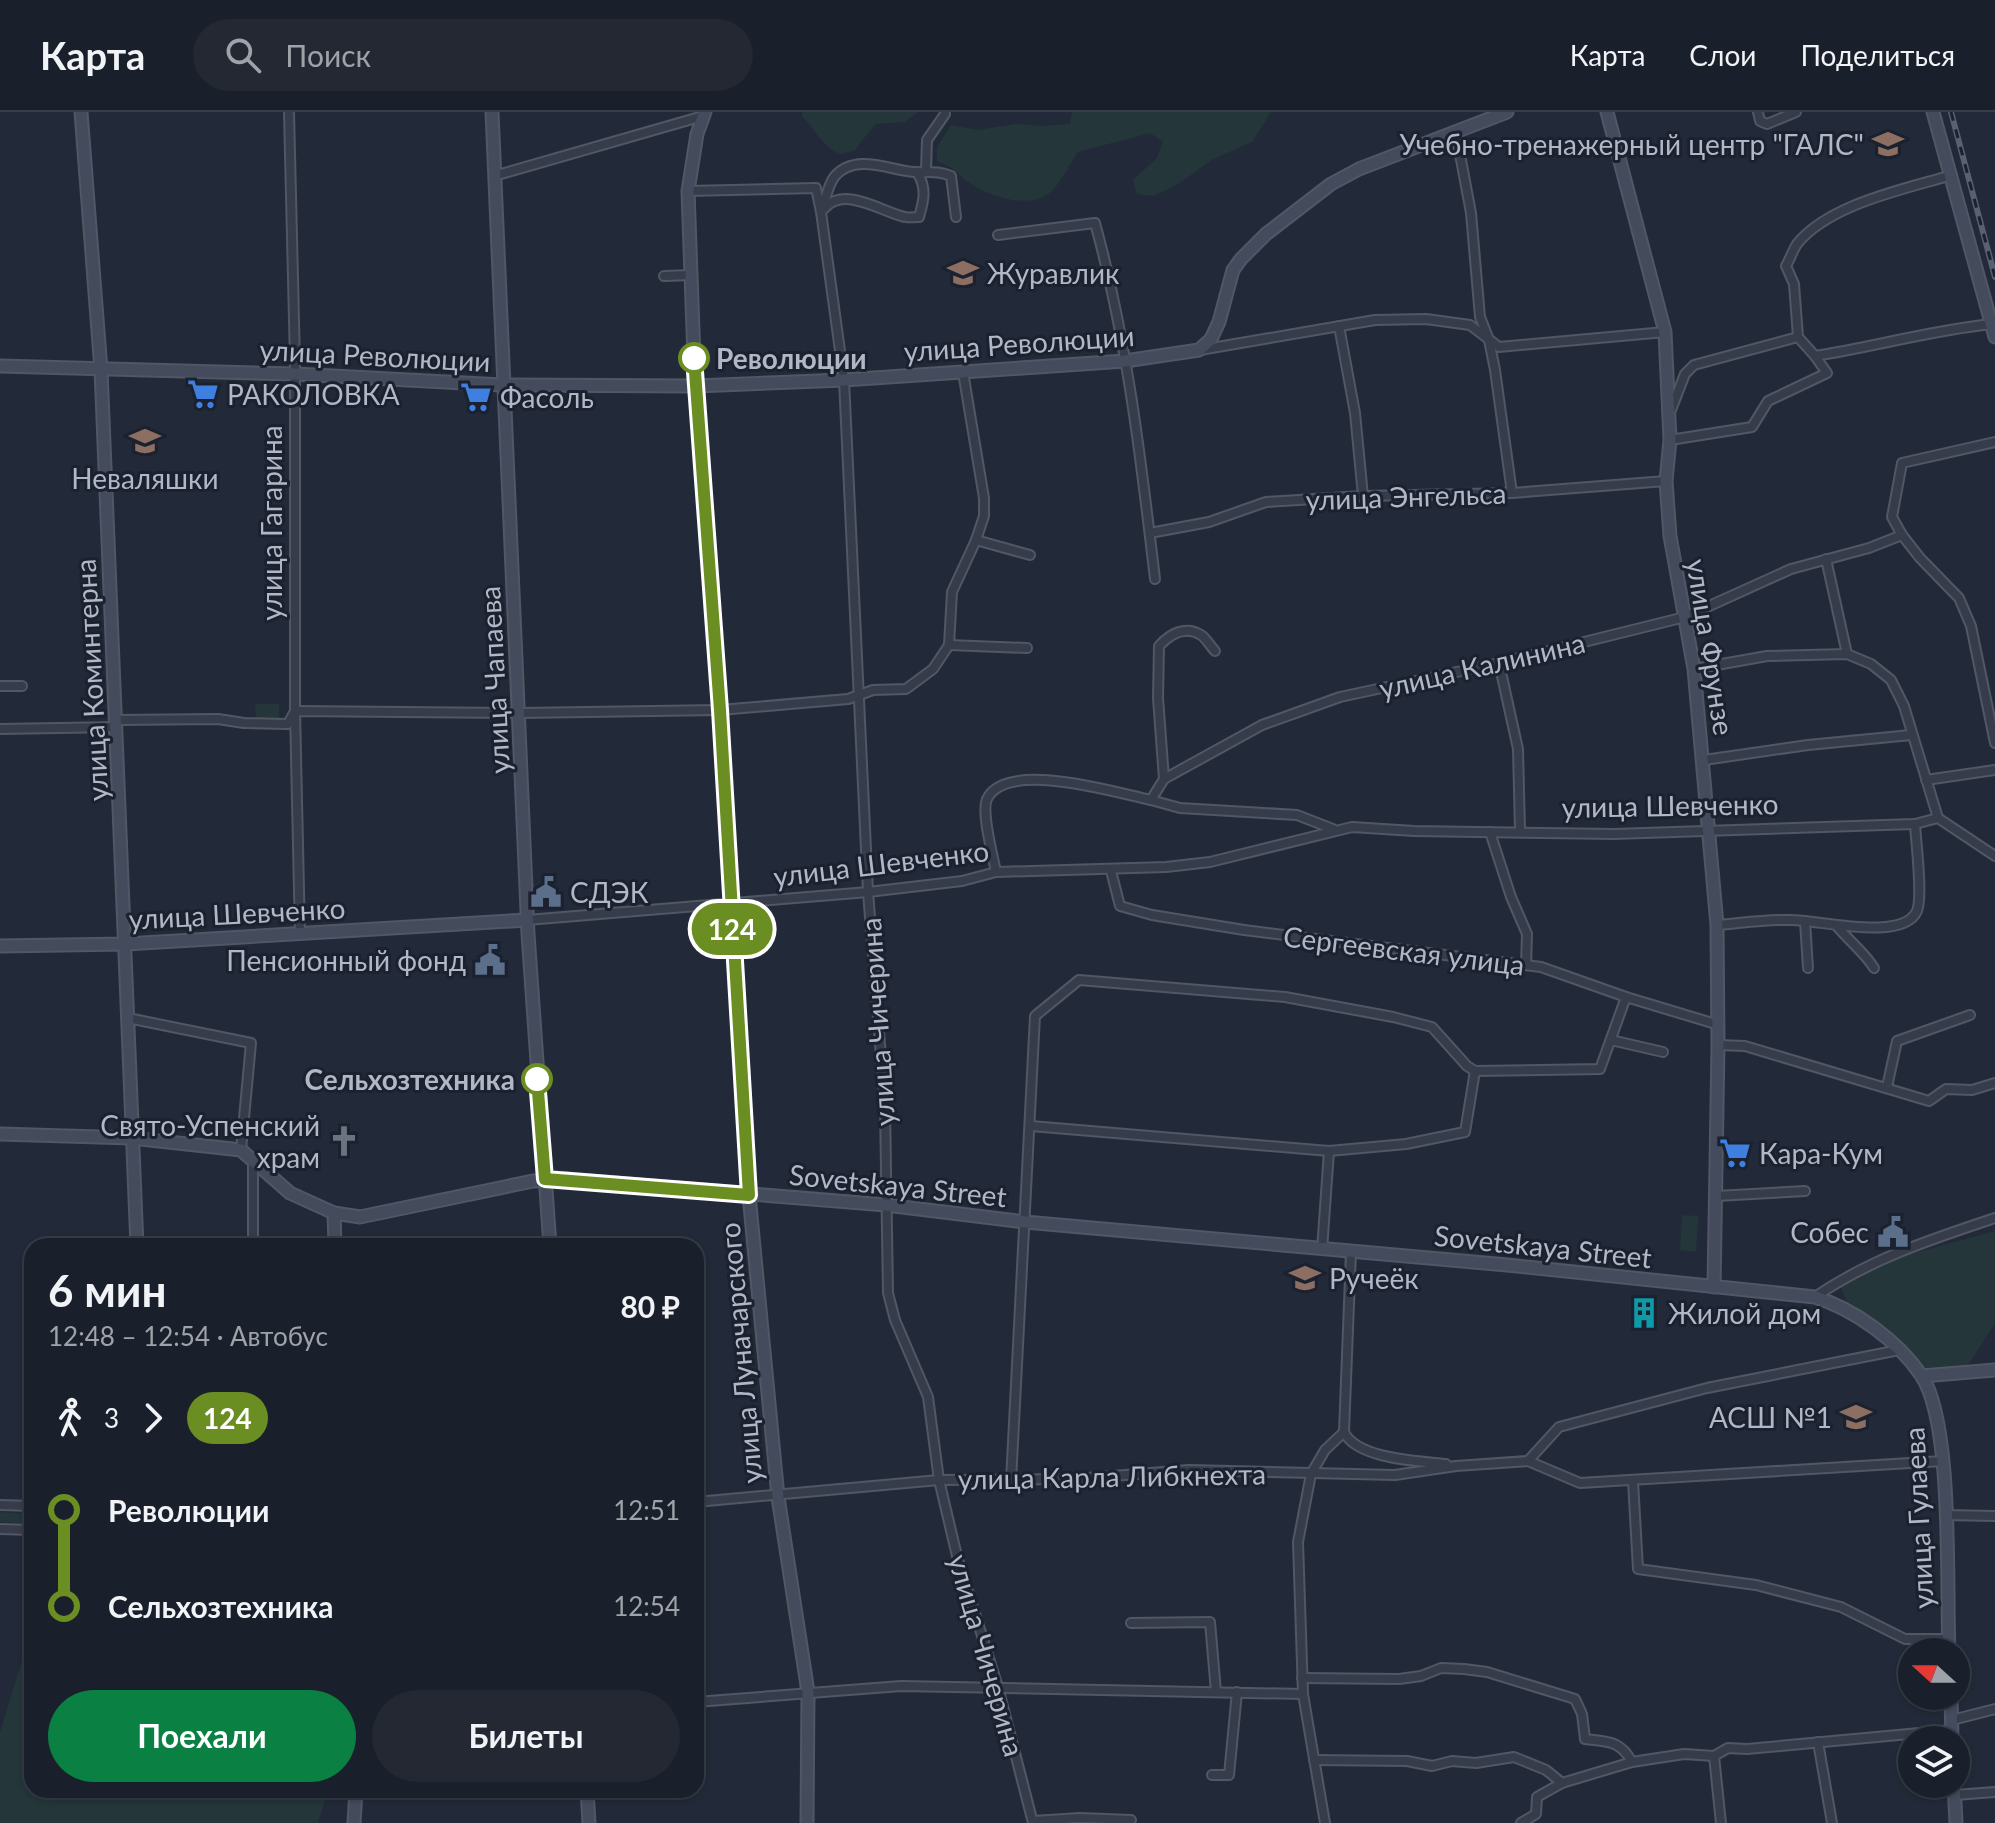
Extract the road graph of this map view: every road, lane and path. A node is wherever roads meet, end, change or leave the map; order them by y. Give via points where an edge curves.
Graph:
1 (81, 112) edge
2 (289, 112) edge
3 (492, 112) edge
4 (1507, 112) edge
5 (1607, 112) edge
6 (1758, 112) edge
7 (1796, 112) edge
8 (1933, 112) edge
9 (704, 114) edge
10 (945, 114) dead end
11 (1456, 133) junction
12 (921, 171) junction
13 (1952, 175) junction
14 (494, 176) junction
15 (688, 191) junction
16 (821, 212) junction
17 (956, 217) dead end
18 (998, 235) dead end
19 (691, 275) junction
20 (664, 276) dead end
21 (1992, 324) junction
22 (1339, 326) junction
23 (1665, 332) junction
24 (1798, 337) junction
25 (1995, 337) edge
26 (1489, 340) junction
27 (1199, 350) junction
28 (1815, 356) junction
29 (1125, 361) junction
30 (0, 366) edge
31 (101, 370) junction
32 (963, 372) junction
33 (295, 374) junction
34 (844, 380) junction
35 (502, 385) junction
36 (695, 386) junction
37 (1669, 415) junction
38 (1670, 440) junction
39 (1995, 442) edge
40 (1666, 481) junction
41 (1512, 493) junction
42 (1363, 496) junction
43 (1150, 533) junction
44 (1902, 535) junction
45 (976, 540) junction
46 (1030, 555) dead end
47 (1826, 559) junction
48 (1155, 579) dead end
49 (1685, 617) junction
50 (949, 645) junction
51 (1027, 648) dead end
52 (1215, 651) dead end
53 (1847, 654) junction
54 (1499, 663) junction
55 (1694, 669) junction
56 (0, 686) edge
57 (22, 686) dead end
58 (860, 696) junction
59 (720, 710) junction
60 (295, 711) junction
61 (520, 713) junction
62 (117, 723) junction
63 (0, 729) edge
64 (1911, 735) junction
65 (1995, 743) edge
66 (1704, 760) junction
67 (1995, 770) edge
68 (1164, 779) junction
69 (1926, 780) junction
70 (1151, 800) junction
71 (1938, 818) junction
72 (1915, 824) junction
73 (1709, 829) junction
74 (1333, 830) junction
75 (1520, 831) junction
76 (1490, 832) junction
77 (1995, 856) edge
78 (1111, 871) junction
79 (996, 872) junction
80 (868, 892) junction
81 (730, 904) junction
82 (527, 920) junction
83 (1805, 921) junction
84 (1717, 925) junction
85 (1836, 925) junction
86 (300, 935) junction
87 (126, 944) junction
88 (0, 946) edge
89 (1526, 965) junction
90 (1808, 968) dead end
91 (1874, 968) dead end
92 (1626, 997) junction
93 (1970, 1015) dead end
94 (128, 1018) junction
95 (1719, 1025) junction
96 (1611, 1040) junction
97 (1718, 1045) junction
98 (1663, 1052) dead end
99 (1475, 1071) junction
100 (1995, 1083) edge
101 (1887, 1087) junction
102 (1031, 1126) junction
103 (0, 1134) edge
104 (132, 1138) junction
105 (241, 1150) junction
106 (1329, 1151) junction
107 (253, 1162) junction
108 (545, 1179) junction
109 (1805, 1191) dead end
110 (749, 1195) junction
111 (1716, 1196) junction
112 (886, 1205) junction
113 (334, 1213) junction
114 (1995, 1218) edge
115 (1025, 1222) junction
116 (253, 1237) dead end
117 (137, 1238) edge
118 (335, 1238) edge
119 (549, 1238) edge
120 (1322, 1250) junction
121 (1351, 1252) junction
122 (1714, 1287) junction
123 (1815, 1297) junction
124 (1899, 1350) junction
125 (1995, 1370) edge
126 (1922, 1376) junction
127 (1344, 1432) junction
128 (1528, 1461) junction
129 (1943, 1461) junction
130 (1456, 1466) junction
131 (1311, 1474) junction
132 (939, 1480) junction
133 (1011, 1481) junction
134 (1633, 1481) junction
135 (778, 1497) junction
136 (704, 1502) edge
137 (0, 1505) edge
138 (24, 1506) edge
139 (1945, 1515) junction
140 (1995, 1516) edge
141 (0, 1529) edge
142 (24, 1530) edge
143 (1131, 1623) dead end
144 (1903, 1638) edge
145 (1948, 1638) edge
146 (1302, 1678) junction
147 (998, 1687) junction
148 (808, 1692) junction
149 (1216, 1692) junction
150 (1237, 1692) junction
151 (1303, 1694) junction
152 (704, 1701) edge
153 (1995, 1709) edge
154 (1960, 1726) edge
155 (1898, 1735) edge
156 (1818, 1742) junction
157 (1714, 1756) junction
158 (1314, 1760) junction
159 (1632, 1762) junction
160 (1212, 1775) dead end
161 (1562, 1783) junction
162 (1970, 1791) edge
163 (1995, 1792) edge
164 (356, 1798) edge
165 (587, 1798) edge
166 (1955, 1798) edge
167 (1131, 1820) dead end
168 (1033, 1822) edge
169 (354, 1823) edge
170 (589, 1823) edge
171 (807, 1823) edge
172 (1325, 1823) edge
173 (1521, 1823) edge
174 (1721, 1823) edge
175 (1832, 1823) edge
176 (1956, 1823) edge

1 - 31 street, улица Коминтерна
2 - 33 street, улица Гагарина
3 - 14 street, улица Чапаева
4 - 11 street
5 - 23 street, улица Фрунзе
6 - 7 street via 1767,124
8 - 13 street
9 - 14 street
9 - 15 street, улица Луначарского
10 - 12 street via 927,140
11 - 26 street via 1469,200 1480,317
11 - 27 street via 1359,169 1266,234 1233,270 1219,322
12 - 16 street via 851,166 835,176
12 - 16 street via 925,199 919,217 841,200
12 - 17 street via 951,176
13 - 21 street
13 - 24 street via 1855,206 1815,227 1796,245 1786,266 1794,284
14 - 35 street, улица Чапаева
15 - 16 street via 816,188
15 - 19 street, улица Луначарского
16 - 34 street, улица Чичерина
18 - 29 street via 1095,223
19 - 20 street
19 - 36 street, улица Луначарского
21 - 25 street
21 - 28 street
22 - 26 street via 1426,319 1470,325
22 - 27 street
22 - 42 street
23 - 26 street via 1499,347
23 - 37 street, улица Фрунзе
24 - 28 street
24 - 37 street via 1694,365 1685,374
26 - 41 street
27 - 29 street, улица Революции
28 - 38 street via 1827,373 1768,401 1752,427
29 - 32 street, улица Революции
29 - 43 street
30 - 31 street, улица Революции
31 - 33 street, улица Революции
31 - 62 street, улица Коминтерна
32 - 34 street, улица Революции
32 - 45 street via 984,498
33 - 35 street, улица Революции
33 - 60 street, улица Гагарина
34 - 36 street, улица Революции
34 - 58 street, улица Чичерина
35 - 36 street, улица Революции
35 - 61 street, улица Чапаева
36 - 59 street, улица Луначарского
37 - 38 street, улица Фрунзе
38 - 40 street, улица Фрунзе
39 - 44 street via 1902,463 1892,517
40 - 41 street, улица Энгельса
40 - 49 street, улица Фрунзе
41 - 42 street, улица Энгельса
42 - 43 street, улица Энгельса via 1266,502 1209,522
43 - 48 street
44 - 47 street, улица Калинина
44 - 65 street via 1959,598 1971,626
45 - 46 street
45 - 50 street via 952,592
47 - 49 street, улица Калинина via 1791,569
47 - 53 street
49 - 54 street, улица Калинина
49 - 55 street, улица Фрунзе
50 - 51 street
50 - 58 street via 933,669 906,689
52 - 68 street via 1201,635 1181,631 1170,633 1159,646
53 - 55 street via 1767,656
53 - 64 street via 1891,680
54 - 68 street, улица Калинина via 1340,697 1262,725
54 - 75 street via 1518,749
55 - 66 street, улица Фрунзе
56 - 57 street
58 - 59 street
58 - 80 street, улица Чичерина
59 - 61 street
59 - 81 street, улица Луначарского
60 - 61 street
60 - 62 street via 288,724 218,719
60 - 86 street, улица Гагарина
61 - 82 street, улица Чапаева
62 - 63 street
62 - 87 street, улица Коминтерна
64 - 66 street
64 - 69 street
66 - 73 street, улица Фрунзе
67 - 69 street
68 - 70 street, улица Калинина
69 - 71 street
70 - 74 street, улица Шевченко via 1180,808 1297,815
70 - 79 street via 1044,779 1005,783 987,799 985,810
71 - 72 street, улица Шевченко
71 - 77 street
72 - 73 street, улица Шевченко
72 - 85 street via 1916,913 1890,927
73 - 75 street, улица Шевченко
73 - 84 street, улица Фрунзе
74 - 76 street, улица Шевченко
74 - 78 street, улица Шевченко via 1210,862
75 - 76 street, улица Шевченко
76 - 89 street via 1527,934
78 - 79 street, улица Шевченко
78 - 89 street, Сергеевская улица via 1120,906 1152,915
79 - 80 street, улица Шевченко
80 - 81 street, улица Шевченко
80 - 112 street, улица Чичерина via 885,1107
81 - 82 street, улица Шевченко
81 - 110 street, улица Луначарского
82 - 86 street, улица Шевченко
82 - 108 street, улица Чапаева
83 - 84 street
83 - 85 street
83 - 90 street
84 - 95 street, улица Фрунзе
85 - 91 street
86 - 87 street, улица Шевченко
87 - 88 street, улица Шевченко
87 - 94 street, улица Коминтерна
89 - 92 street, Сергеевская улица
92 - 95 street, Сергеевская улица
92 - 96 street
93 - 101 street via 1897,1041
94 - 104 street, улица Коминтерна
94 - 105 street via 251,1043
95 - 97 street, улица Фрунзе
96 - 98 street
96 - 99 street via 1600,1069
97 - 101 street via 1745,1046
97 - 111 street, улица Фрунзе
99 - 102 street via 1432,1027 1343,1006 1079,980 1035,1016
99 - 106 street via 1465,1132
100 - 101 street via 1972,1090 1946,1089 1929,1101
102 - 106 street
102 - 115 street
103 - 104 street
104 - 105 street
104 - 117 street, улица Коминтерна
105 - 107 street, Sovetskaya Street
106 - 120 street
107 - 113 street, Sovetskaya Street via 290,1193
107 - 116 street
108 - 110 street, Sovetskaya Street
108 - 113 street, Sovetskaya Street via 391,1213
108 - 119 street, улица Чапаева
109 - 111 street
110 - 112 street, Sovetskaya Street
110 - 135 street, улица Луначарского
111 - 122 street, улица Фрунзе
112 - 115 street, Sovetskaya Street
112 - 132 street, улица Чичерина via 888,1293 928,1397
113 - 118 street
114 - 123 street via 1918,1243 1842,1278
115 - 120 street, Sovetskaya Street
115 - 133 street
120 - 121 street, Sovetskaya Street
121 - 122 street, Sovetskaya Street
121 - 127 street
122 - 123 street, Sovetskaya Street
123 - 124 street, улица Гулаева via 1841,1307
124 - 126 street, улица Гулаева
124 - 128 street via 1707,1388 1559,1427
125 - 126 street
126 - 129 street, улица Гулаева via 1933,1401
127 - 130 street via 1349,1441 1376,1454
127 - 131 street
128 - 130 street, улица Карла Либкнехта
128 - 134 street, улица Карла Либкнехта via 1580,1483
129 - 134 street, улица Карла Либкнехта
129 - 139 street, улица Гулаева
130 - 131 street, улица Карла Либкнехта via 1395,1475
131 - 133 street, улица Карла Либкнехта via 1189,1470
131 - 146 street via 1298,1542
132 - 133 street, улица Карла Либкнехта
132 - 135 street, улица Карла Либкнехта
132 - 147 street, улица Чичерина
134 - 144 street via 1638,1569 1756,1585 1841,1607
135 - 136 street, улица Карла Либкнехта
135 - 148 street, улица Луначарского
137 - 138 street
139 - 140 street
139 - 145 street, улица Гулаева
141 - 142 street
143 - 149 street via 1210,1622
146 - 151 street
146 - 159 street via 1399,1679 1441,1668 1487,1672 1575,1699 1585,1739 1616,1743
147 - 148 street
147 - 149 street
147 - 168 street, улица Чичерина
148 - 152 street
148 - 171 street, улица Луначарского
149 - 150 street
150 - 151 street
150 - 160 street via 1229,1775
151 - 158 street
153 - 154 street
155 - 156 street
156 - 157 street via 1728,1748
156 - 175 street
157 - 159 street via 1684,1754
157 - 174 street
158 - 161 street via 1432,1766 1514,1757
158 - 172 street
159 - 161 street
161 - 173 street via 1542,1792 1536,1814
162 - 163 street
164 - 169 street
165 - 170 street
166 - 176 street
167 - 168 street, улица Чичерина

